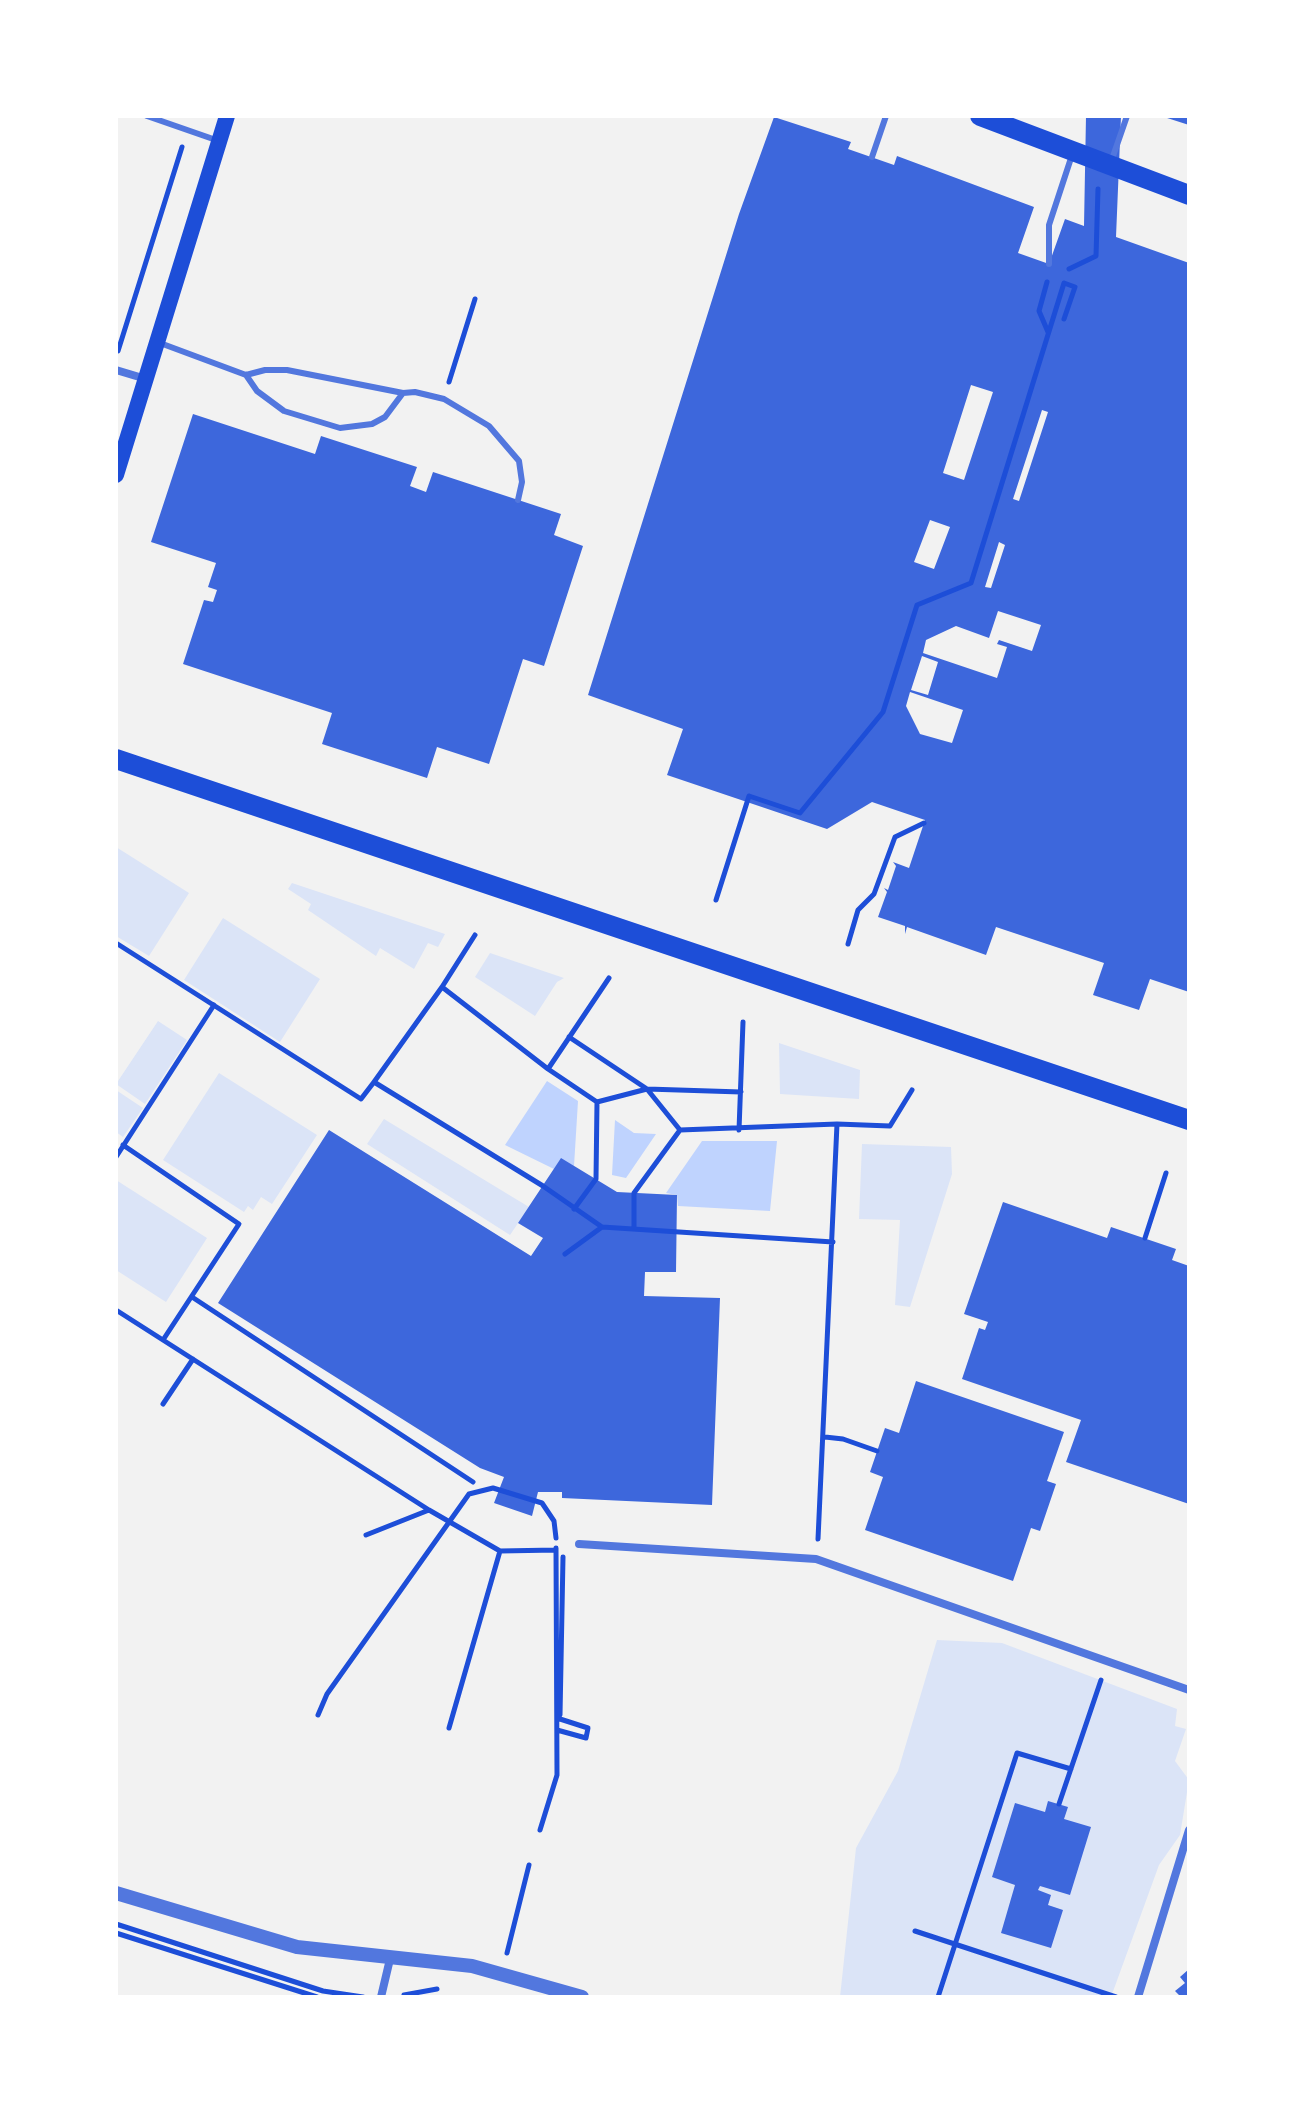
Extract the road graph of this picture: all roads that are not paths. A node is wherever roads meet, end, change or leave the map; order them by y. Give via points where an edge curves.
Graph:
1 (147, 116) edge
2 (227, 116) edge
3 (886, 116) edge
4 (980, 116) edge
5 (1127, 116) edge
6 (219, 141) junction
7 (1073, 151) junction
8 (872, 157) dead end
9 (1110, 165) junction
10 (1189, 195) edge
11 (1049, 264) dead end
12 (158, 343) junction
13 (116, 370) edge
14 (246, 375) junction
15 (147, 379) junction
16 (403, 393) junction
17 (116, 475) edge
18 (518, 500) dead end
19 (116, 759) edge
20 (1189, 1120) edge
21 (579, 1544) dead end
22 (1189, 1690) edge
23 (1189, 1830) edge
24 (116, 1893) edge
25 (390, 1959) junction
26 (381, 1997) edge
27 (582, 1997) edge
28 (1138, 1997) edge

1 - 6 lane
2 - 6 main road
3 - 8 lane
4 - 7 main road
5 - 9 lane
6 - 12 main road
7 - 9 main road
7 - 11 lane via 1049,225
9 - 10 main road
12 - 14 lane
12 - 15 main road
13 - 15 street
14 - 16 lane via 287,370
14 - 16 lane via 257,391 284,411 340,428 385,417
15 - 17 main road
16 - 18 lane via 444,399 467,409 507,443 519,461
19 - 20 main road
21 - 22 street via 816,1559
23 - 28 street
24 - 25 street via 297,1947
25 - 26 street
25 - 27 street via 472,1966

